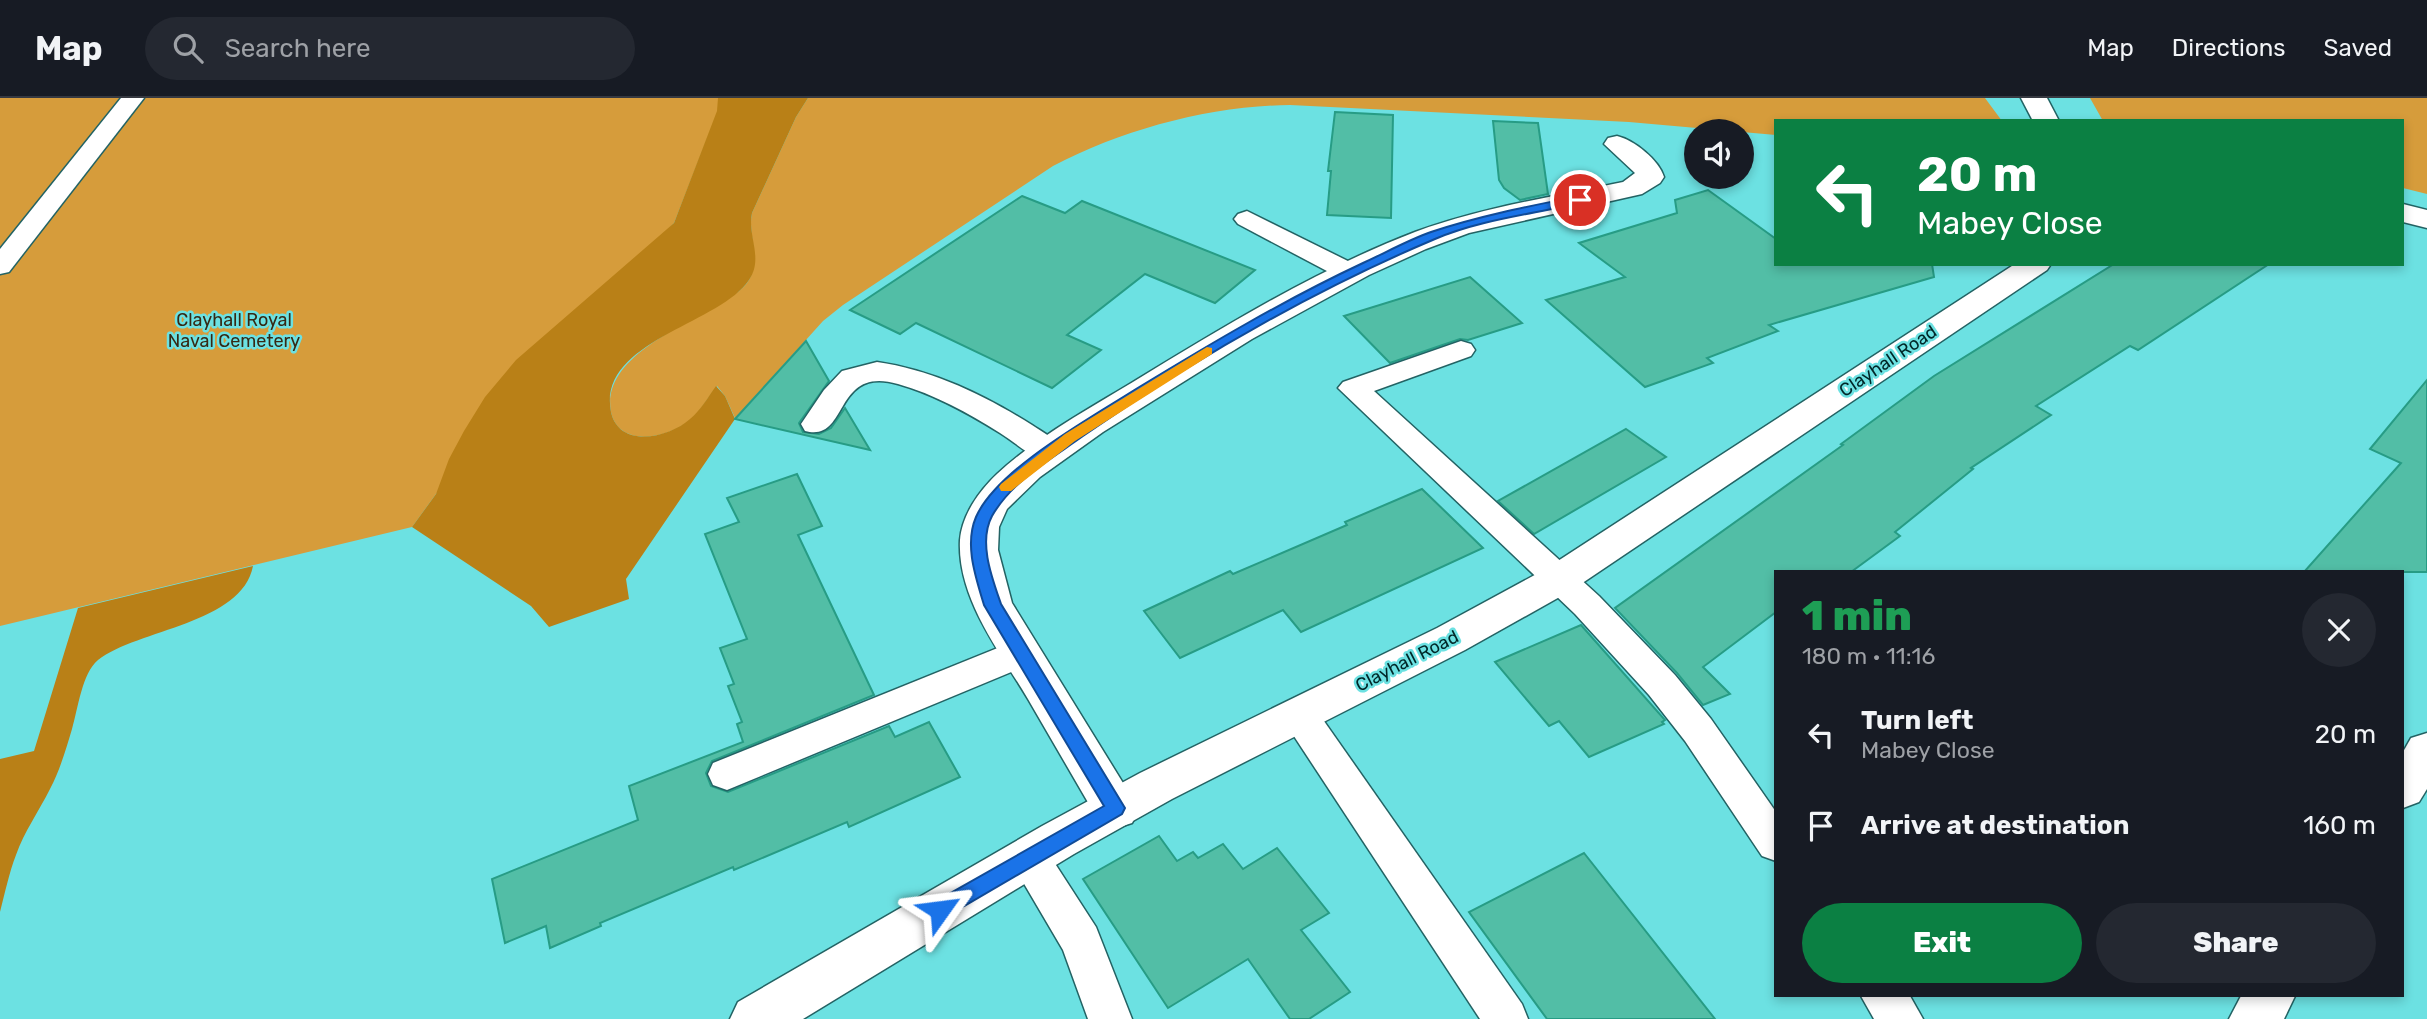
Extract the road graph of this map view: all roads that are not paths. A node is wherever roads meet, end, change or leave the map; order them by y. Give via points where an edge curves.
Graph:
1 (134, 98) edge
2 (2034, 98) edge
3 (2045, 119) edge
4 (1617, 144) dead end
5 (2404, 214) edge
6 (1247, 219) dead end
7 (2427, 219) edge
8 (0, 266) edge
9 (2033, 266) edge
10 (1351, 272) junction
11 (1461, 349) dead end
12 (816, 424) dead end
13 (1050, 452) junction
14 (1558, 580) junction
15 (1020, 653) junction
16 (1299, 714) junction
17 (2427, 751) edge
18 (727, 774) dead end
19 (2404, 787) edge
20 (1115, 808) junction
21 (1774, 841) edge
22 (1029, 858) junction
23 (1884, 997) edge
24 (2269, 997) edge
25 (756, 1019) edge
26 (1110, 1019) edge
27 (1507, 1019) edge
28 (1901, 1019) edge
29 (2255, 1019) edge

1 - 8 lane
2 - 3 street
4 - 10 street via 1648,170 1648,179 1624,190 1463,226
5 - 7 street
6 - 10 lane
9 - 14 street, Clayhall Road
10 - 13 street via 1224,341
11 - 14 lane via 1353,388
12 - 13 lane via 850,379 867,371 886,372 985,410
13 - 15 street via 1000,493 980,528 987,587
14 - 16 street, Clayhall Road
14 - 21 lane via 1678,703
15 - 18 lane
15 - 20 street
16 - 20 street, Clayhall Road
16 - 27 lane
17 - 19 street
20 - 22 street, Clayhall Road
22 - 25 street, Clayhall Road
22 - 26 lane via 1082,941
23 - 28 lane
24 - 29 street

